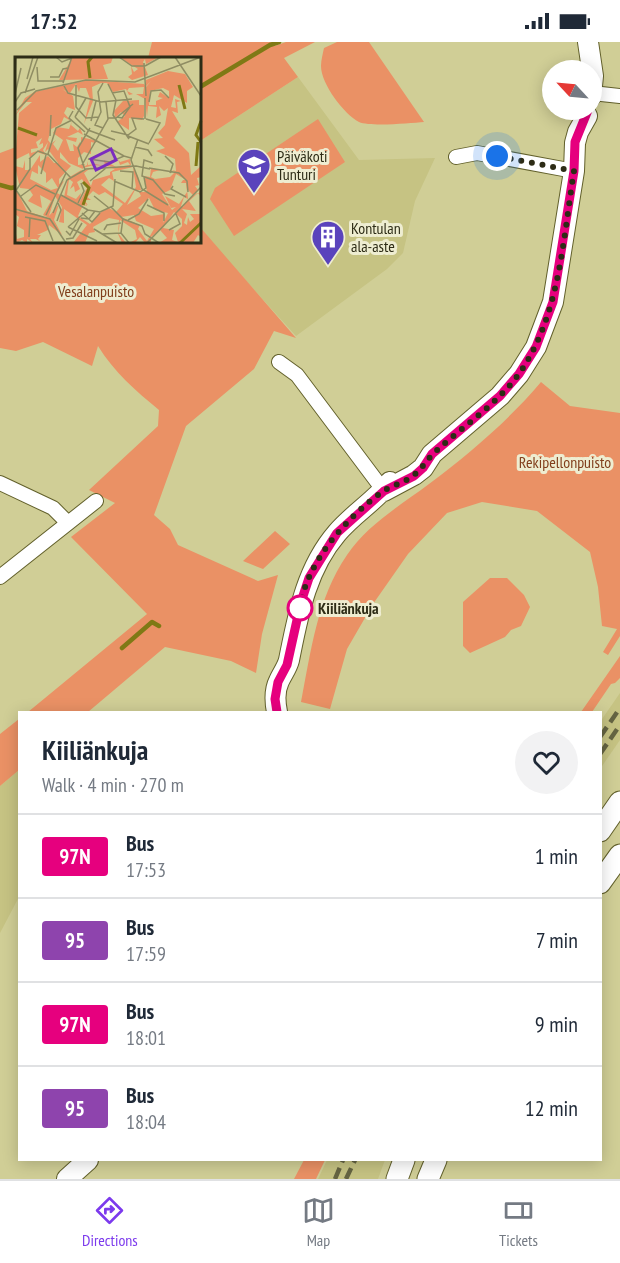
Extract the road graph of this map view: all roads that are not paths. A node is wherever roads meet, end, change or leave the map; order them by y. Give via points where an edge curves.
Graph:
1 (588, 42) edge
2 (591, 60) edge
3 (602, 95) edge
4 (620, 96) edge
5 (584, 120) edge
6 (456, 157) dead end
7 (574, 171) junction
8 (279, 362) dead end
9 (0, 483) edge
10 (384, 491) junction
11 (96, 501) dead end
12 (68, 523) junction
13 (0, 577) edge
14 (279, 711) edge
15 (620, 802) edge
16 (602, 828) edge
17 (620, 855) edge
18 (602, 881) edge
19 (86, 1161) edge
20 (404, 1161) edge
21 (436, 1161) edge
22 (68, 1179) edge
23 (397, 1179) edge
24 (428, 1179) edge

1 - 2 street
3 - 4 street
5 - 7 street via 575,142
6 - 7 street via 477,153
7 - 10 street via 553,302 536,347 500,396 432,454 415,458 401,468
8 - 10 street via 297,375
9 - 12 street via 52,508
10 - 14 street via 337,533 309,578 287,665 278,682 275,699
11 - 12 street
12 - 13 street
15 - 16 main road
17 - 18 main road
19 - 22 street
20 - 23 main road
21 - 24 main road

